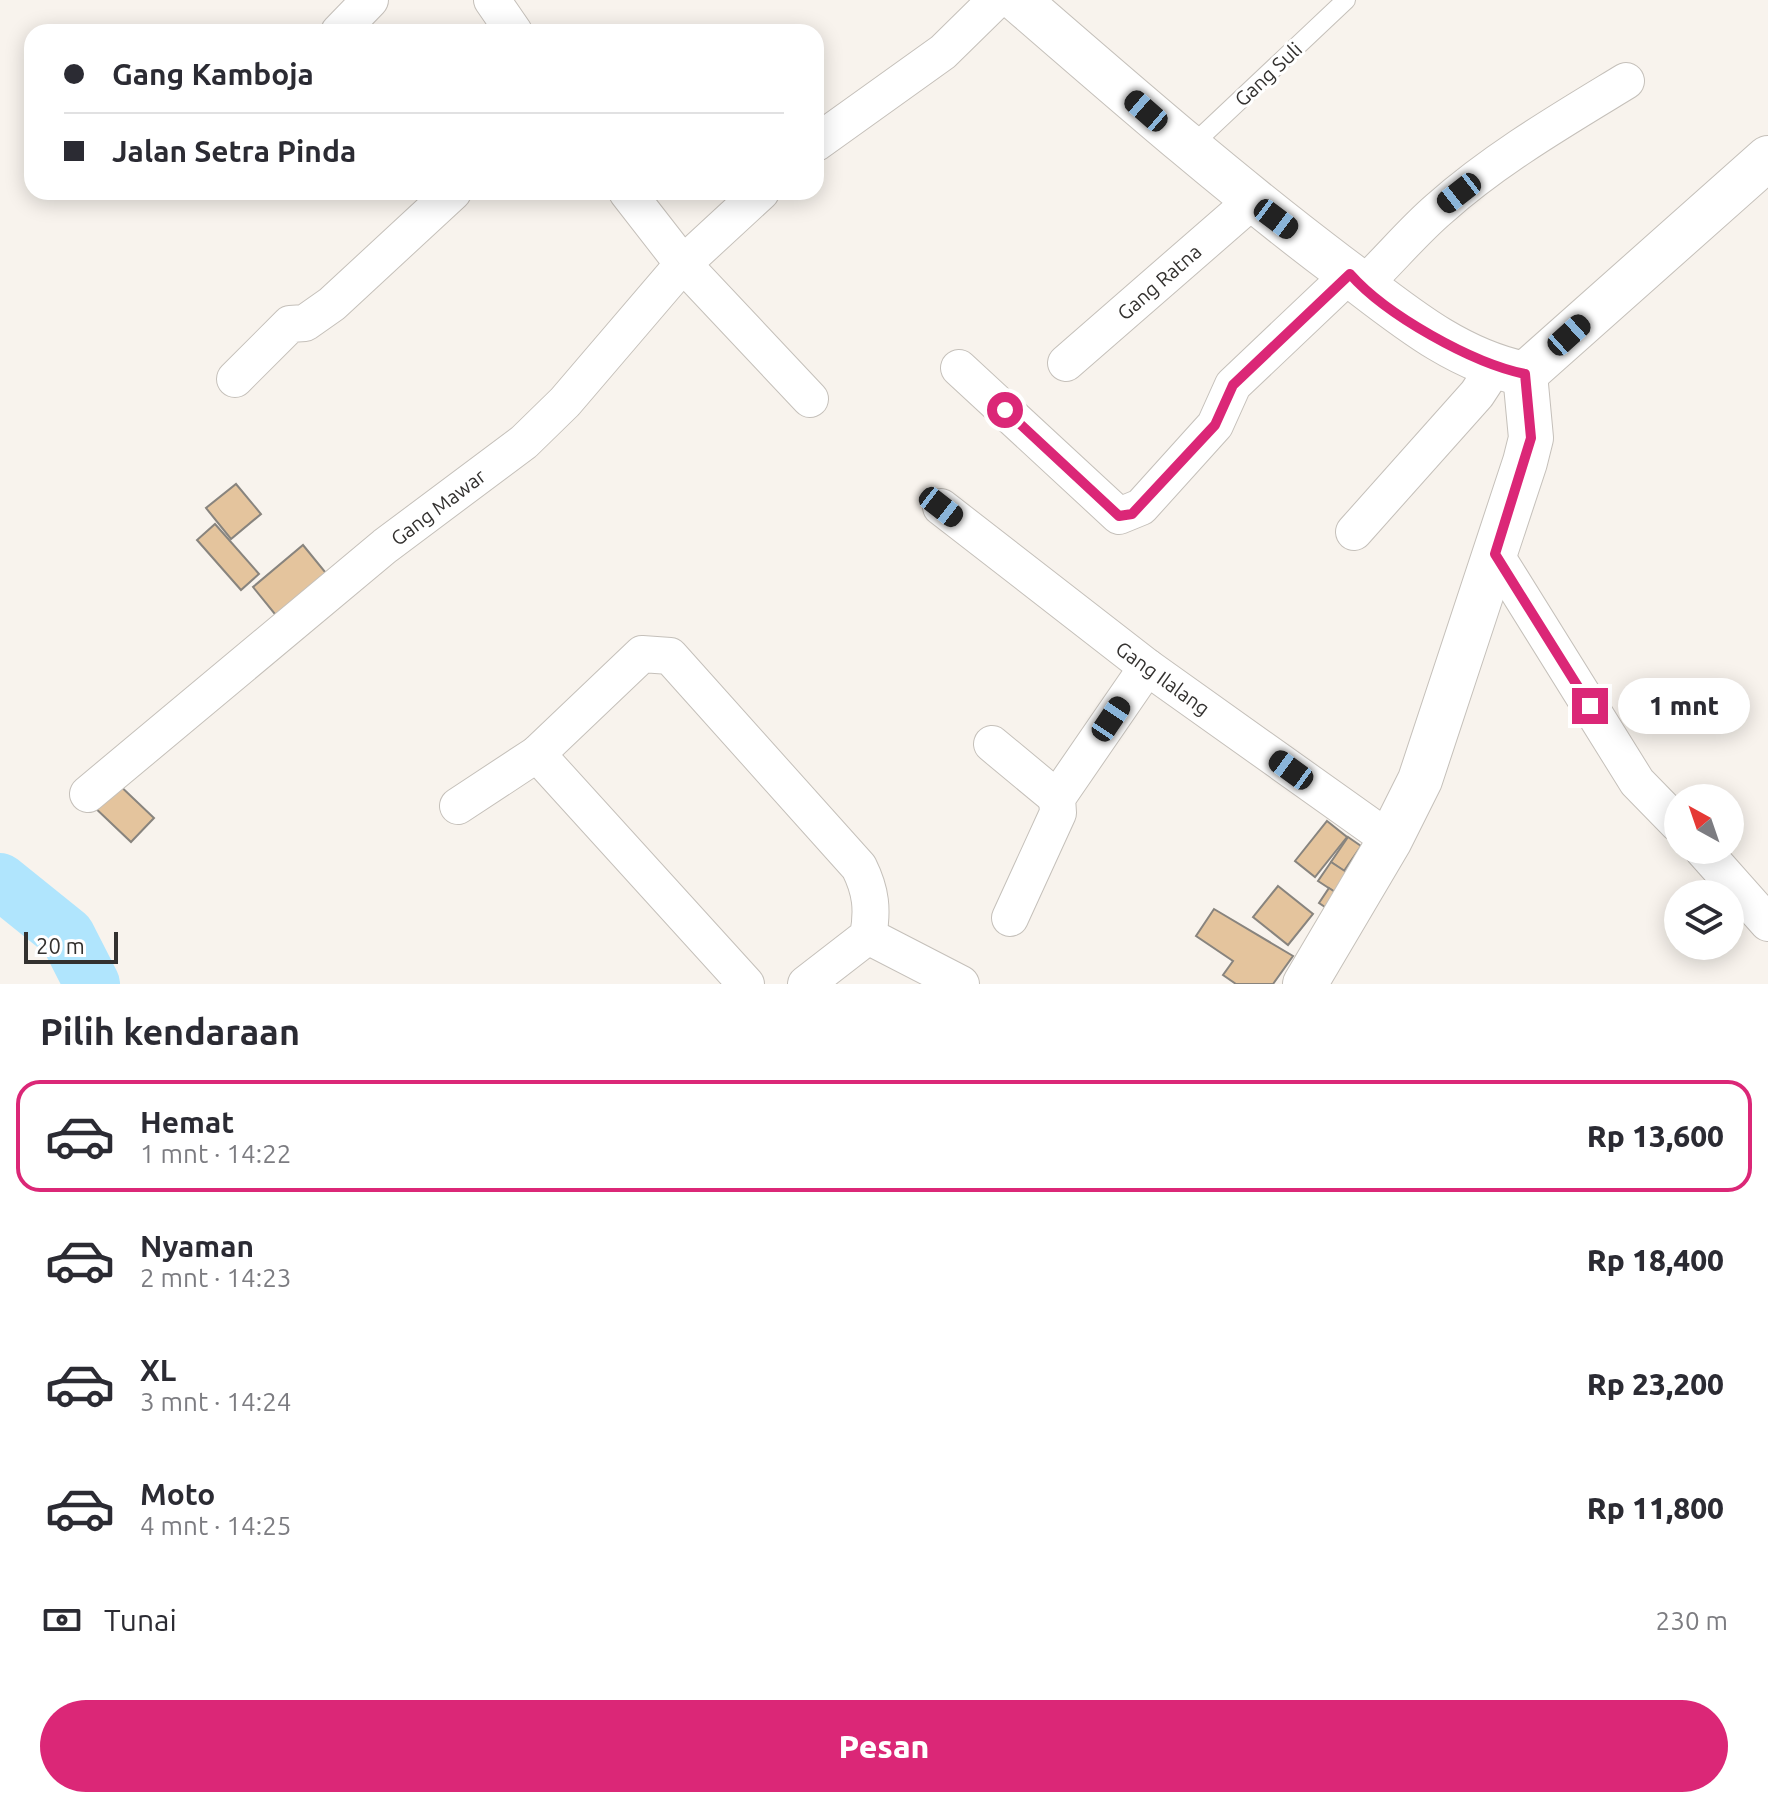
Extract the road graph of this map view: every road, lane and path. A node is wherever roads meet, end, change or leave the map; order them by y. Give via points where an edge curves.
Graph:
1 (370, 0) edge
2 (492, 0) edge
3 (996, 0) edge
4 (1018, 0) edge
5 (1346, 0) edge
6 (347, 24) edge
7 (508, 24) edge
8 (1626, 81) dead end
9 (824, 137) edge
10 (1189, 148) junction
11 (1768, 158) edge
12 (444, 200) edge
13 (633, 200) edge
14 (752, 200) edge
15 (1252, 201) junction
16 (683, 264) junction
17 (1356, 281) junction
18 (1066, 363) dead end
19 (959, 368) dead end
20 (1509, 371) junction
21 (235, 379) dead end
22 (810, 399) dead end
23 (941, 507) dead end
24 (1354, 532) dead end
25 (1495, 554) junction
26 (1147, 667) junction
27 (992, 744) dead end
28 (537, 754) junction
29 (88, 794) dead end
30 (1057, 798) junction
31 (458, 806) dead end
32 (1664, 810) edge
33 (1390, 840) junction
34 (1715, 864) edge
35 (1010, 918) dead end
36 (1768, 923) edge
37 (868, 936) junction
38 (746, 984) edge
39 (806, 984) edge
40 (961, 984) edge
41 (1305, 984) edge

1 - 6 street
2 - 7 street
3 - 9 street via 943,52
4 - 10 street
5 - 10 lane, Gang Suli
8 - 17 street via 1479,176
10 - 15 street
11 - 20 street
12 - 21 street via 332,304 305,323 290,324
13 - 16 street
14 - 16 street, Gang Mawar
15 - 17 street
15 - 18 street, Gang Ratna
16 - 22 street
16 - 29 street, Gang Mawar via 524,442 385,546
17 - 19 street via 1233,385 1215,425 1132,514 1119,516
17 - 20 street via 1444,342
20 - 24 street via 1477,394
20 - 25 street via 1531,438
23 - 26 street, Gang Ilalang
25 - 32 street via 1637,782
25 - 33 street via 1420,780
26 - 30 street
26 - 33 street, Gang Ilalang
27 - 30 street
28 - 31 street
28 - 37 street via 642,654 670,656 859,867 871,898
28 - 38 street
30 - 35 street via 1058,813
33 - 41 street
34 - 36 street
37 - 39 street
37 - 40 street

